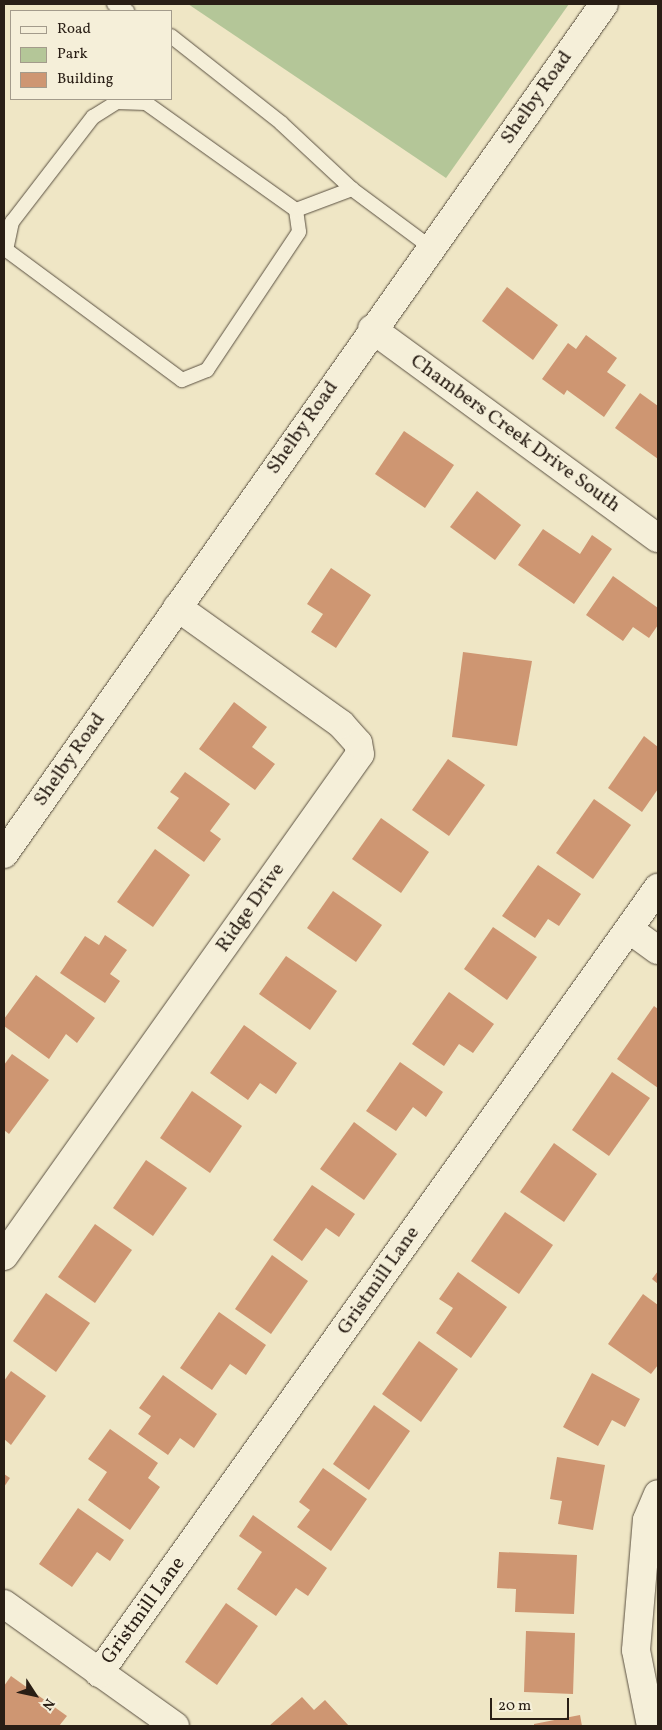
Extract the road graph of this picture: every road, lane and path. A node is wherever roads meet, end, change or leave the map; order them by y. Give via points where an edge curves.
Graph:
1 (114, 4) edge
2 (604, 4) edge
3 (125, 10) edge
4 (172, 37) edge
5 (352, 189) junction
6 (296, 210) junction
7 (430, 248) junction
8 (372, 329) junction
9 (658, 538) edge
10 (177, 608) junction
11 (4, 854) edge
12 (658, 888) edge
13 (630, 930) junction
14 (658, 950) edge
15 (4, 1256) edge
16 (658, 1494) edge
17 (4, 1604) edge
18 (99, 1673) junction
19 (175, 1726) edge
20 (650, 1726) edge

1 - 3 lane
2 - 7 street, Shelby Road
4 - 5 lane via 281,123
5 - 6 lane
5 - 7 lane
6 - 6 lane via 146,103 117,102 93,116 12,222 6,250 182,380 207,370 299,232
7 - 8 street, Shelby Road
8 - 9 street, Chambers Creek Drive South
8 - 10 street, Shelby Road
10 - 11 street, Shelby Road
10 - 15 street, Ridge Drive via 341,724 358,743 360,754
12 - 13 street, Gristmill Lane
13 - 14 street
13 - 18 street, Gristmill Lane
16 - 20 street via 647,1520 636,1650
17 - 18 street
18 - 19 street

